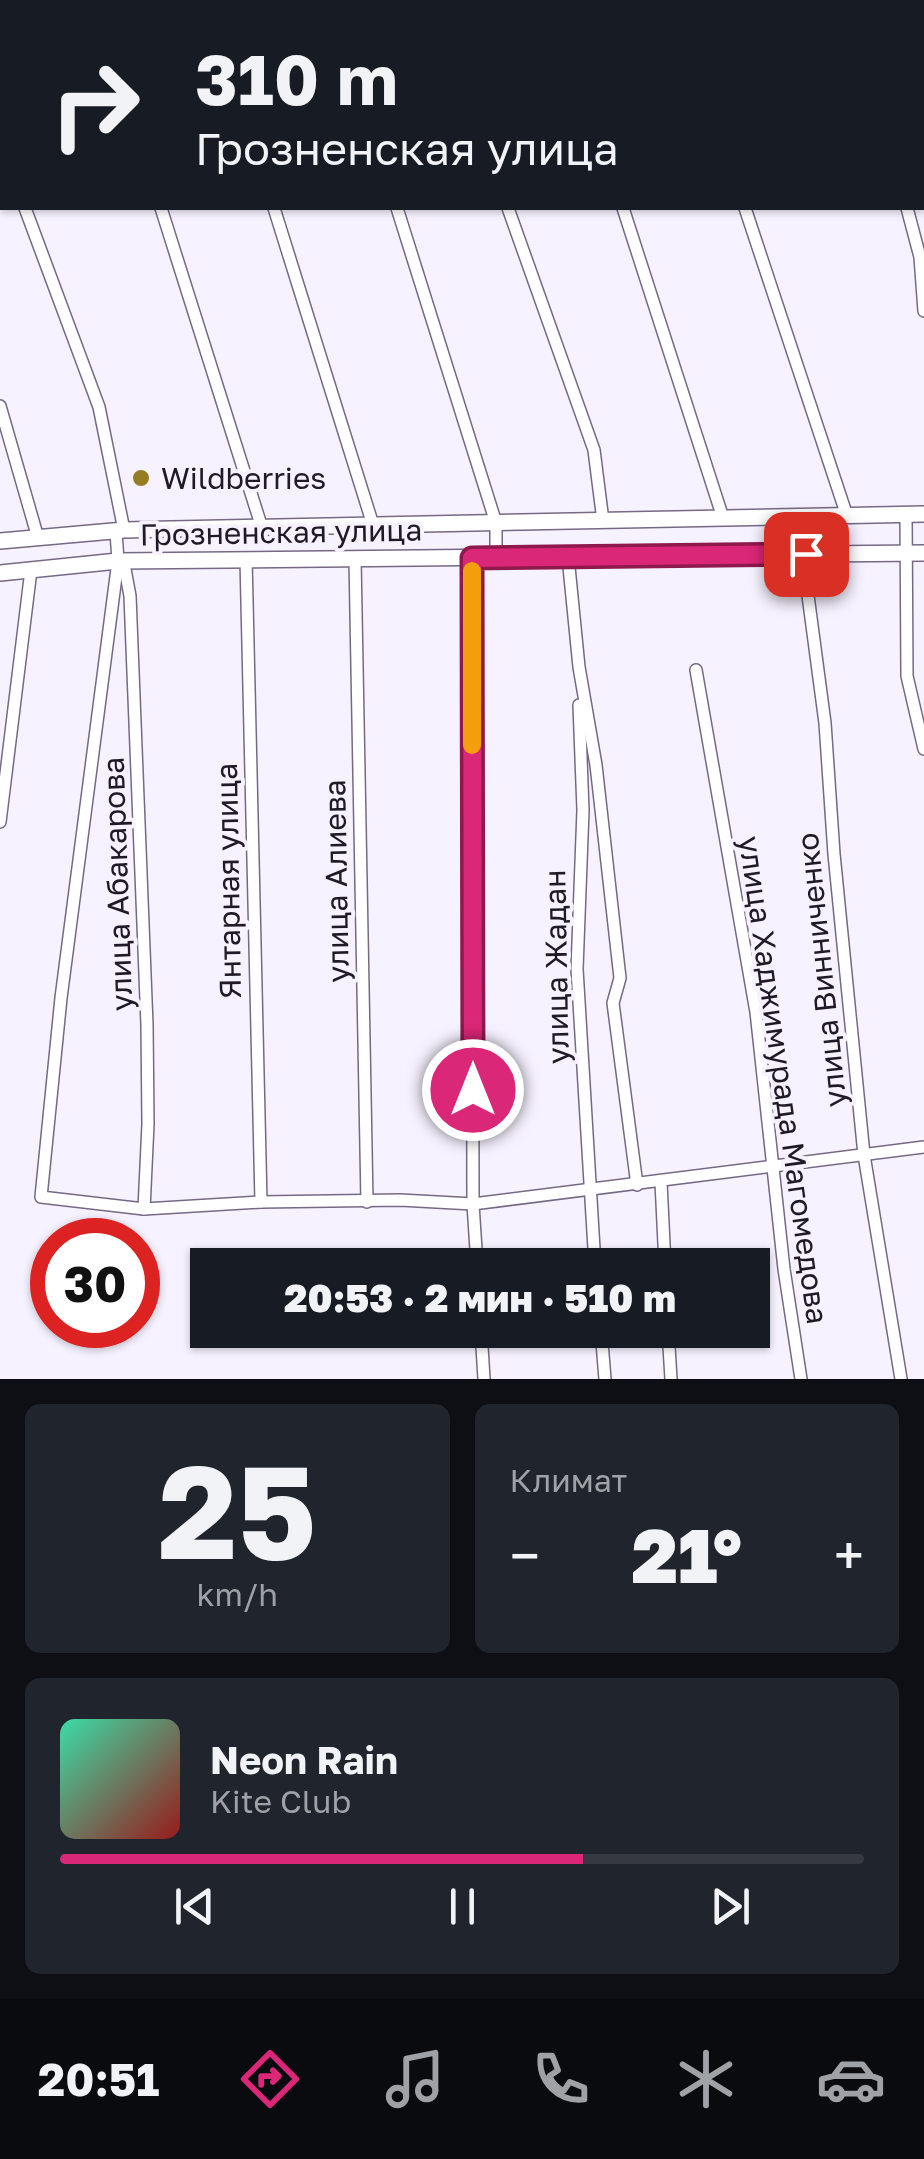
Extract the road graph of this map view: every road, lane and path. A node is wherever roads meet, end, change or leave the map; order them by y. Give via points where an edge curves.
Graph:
1 (26, 210) edge
2 (162, 210) edge
3 (275, 210) edge
4 (397, 210) edge
5 (509, 210) edge
6 (625, 210) edge
7 (746, 210) edge
8 (908, 210) edge
9 (924, 311) edge
10 (0, 406) edge
11 (906, 514) junction
12 (924, 514) edge
13 (847, 516) junction
14 (723, 518) junction
15 (603, 521) junction
16 (496, 523) junction
17 (373, 526) junction
18 (262, 528) junction
19 (120, 531) junction
20 (38, 538) junction
21 (0, 541) edge
22 (806, 554) junction
23 (905, 554) junction
24 (924, 554) edge
25 (568, 557) junction
26 (356, 558) junction
27 (472, 558) junction
28 (496, 558) junction
29 (246, 560) junction
30 (118, 561) junction
31 (31, 570) junction
32 (0, 573) edge
33 (579, 667) junction
34 (696, 670) dead end
35 (14, 727) junction
36 (0, 728) edge
37 (924, 749) edge
38 (0, 822) edge
39 (924, 1147) edge
40 (864, 1155) junction
41 (775, 1167) junction
42 (661, 1182) junction
43 (637, 1184) junction
44 (588, 1189) junction
45 (261, 1202) junction
46 (367, 1202) junction
47 (473, 1204) junction
48 (144, 1209) junction
49 (476, 1248) edge
50 (593, 1248) edge
51 (664, 1248) edge
52 (482, 1348) edge
53 (602, 1348) edge
54 (669, 1348) edge
55 (484, 1379) edge
56 (605, 1379) edge
57 (671, 1379) edge
58 (800, 1379) edge
59 (901, 1379) edge

1 - 19 street via 98,406
2 - 18 street
3 - 17 street
4 - 16 street
5 - 15 street via 594,450
6 - 14 street
7 - 13 street
8 - 9 street
10 - 20 street
11 - 12 street, Грозненская улица
11 - 13 street, Грозненская улица
11 - 23 street
13 - 14 street, Грозненская улица
14 - 15 street, Грозненская улица
15 - 16 street, Грозненская улица
16 - 17 street, Грозненская улица
16 - 28 street
17 - 18 street, Грозненская улица
18 - 19 street, Грозненская улица
19 - 20 street, Грозненская улица
19 - 30 street
20 - 21 street, Грозненская улица
22 - 23 street, Грозненская улица
22 - 25 street, Грозненская улица
22 - 40 street, улица Винниченко
23 - 24 street, Грозненская улица
23 - 37 street via 907,676
25 - 28 street, Грозненская улица
25 - 33 street
26 - 27 street, Грозненская улица
26 - 29 street, Грозненская улица
26 - 46 street, улица Алиева
27 - 28 street, Грозненская улица
27 - 47 street
29 - 30 street, Грозненская улица
29 - 45 street, Янтарная улица
30 - 31 street, Грозненская улица
30 - 48 street, улица Абакарова via 130,596 140,781
30 - 48 street via 41,1197
31 - 32 street, Грозненская улица
31 - 35 street
33 - 43 street via 596,764 620,978 613,1003
33 - 44 street, улица Жадан via 583,810 576,970
34 - 41 street, улица Хаджимурада Магомедова via 756,1012
35 - 36 street
35 - 38 street
39 - 40 street
40 - 41 street
40 - 59 street, улица Винниченко
41 - 42 street
41 - 58 street, улица Хаджимурада Магомедова
42 - 43 street
42 - 51 street
43 - 44 street
44 - 47 street
44 - 50 street, улица Жадан
45 - 46 street
45 - 48 street
46 - 47 street
47 - 49 street
52 - 55 street
53 - 56 street
54 - 57 street

